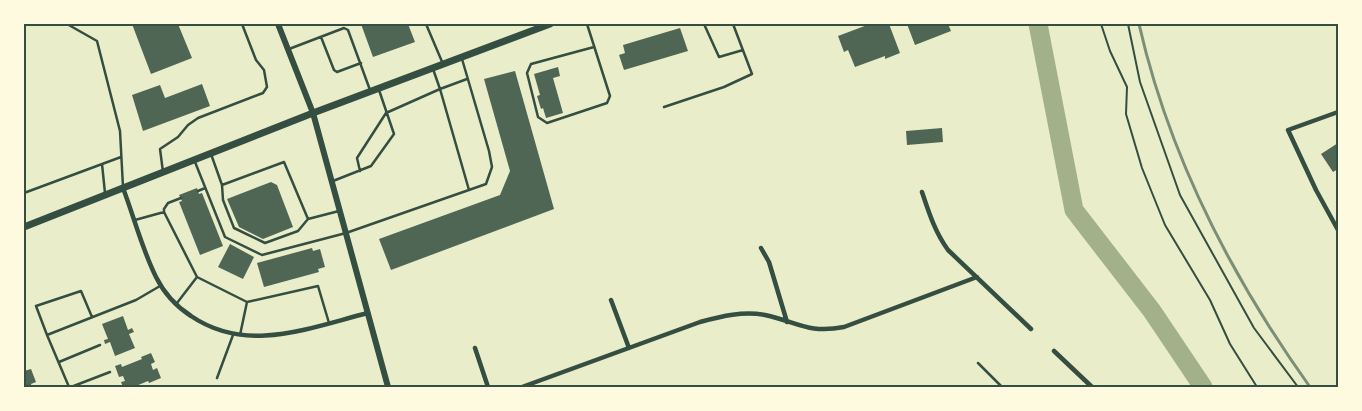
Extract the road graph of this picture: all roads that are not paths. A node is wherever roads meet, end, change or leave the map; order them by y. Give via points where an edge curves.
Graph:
1 (67, 24) edge
2 (242, 24) edge
3 (278, 24) edge
4 (426, 24) edge
5 (546, 24) edge
6 (587, 24) edge
7 (704, 24) edge
8 (733, 24) edge
9 (320, 37) junction
10 (594, 47) junction
11 (288, 49) junction
12 (743, 50) junction
13 (461, 57) junction
14 (361, 63) junction
15 (443, 64) junction
16 (432, 68) junction
17 (467, 79) junction
18 (440, 88) junction
19 (375, 90) junction
20 (664, 107) dead end
21 (1338, 112) edge
22 (313, 113) junction
23 (386, 113) junction
24 (211, 153) junction
25 (121, 157) junction
26 (194, 160) junction
27 (102, 164) junction
28 (360, 171) junction
29 (163, 172) junction
30 (332, 182) junction
31 (222, 185) junction
32 (123, 188) junction
33 (205, 188) junction
34 (469, 190) junction
35 (198, 191) dead end
36 (922, 192) dead end
37 (24, 193) edge
38 (105, 195) junction
39 (181, 198) dead end
40 (340, 211) junction
41 (164, 212) junction
42 (308, 219) junction
43 (134, 220) junction
44 (24, 225) edge
45 (1338, 230) edge
46 (346, 234) junction
47 (761, 248) dead end
48 (198, 277) junction
49 (977, 277) junction
50 (161, 285) junction
51 (611, 300) dead end
52 (248, 302) junction
53 (176, 304) junction
54 (368, 313) junction
55 (92, 317) junction
56 (787, 322) junction
57 (329, 323) junction
58 (1031, 329) dead end
59 (47, 335) junction
60 (234, 335) junction
61 (240, 336) junction
62 (100, 345) dead end
63 (475, 348) dead end
64 (628, 348) junction
65 (1054, 351) dead end
66 (59, 362) junction
67 (978, 364) dead end
68 (110, 372) dead end
69 (217, 378) dead end
70 (70, 387) edge
71 (388, 387) edge
72 (488, 387) edge
73 (522, 387) edge
74 (1002, 387) edge
75 (1092, 387) edge

1 - 25 lane via 97,41 120,131
2 - 29 lane via 256,60 264,70 267,87 263,94 198,118 188,125 178,137 160,149
3 - 11 main road
4 - 15 lane
5 - 13 main road
6 - 10 lane
7 - 12 lane via 719,57
8 - 12 lane
9 - 11 lane
9 - 14 lane via 337,72
9 - 14 lane via 344,28 348,30
10 - 10 lane via 610,96 606,103 547,122 538,117 527,73 531,64
11 - 22 main road
12 - 20 lane via 752,74
13 - 15 main road
13 - 17 lane
14 - 19 lane
15 - 16 main road
16 - 18 lane
16 - 19 main road
17 - 18 lane
17 - 34 lane via 492,167 486,184
18 - 23 lane
18 - 34 lane
19 - 22 main road
19 - 23 lane
21 - 45 street via 1288,130
22 - 24 main road
22 - 30 main road
23 - 28 lane via 357,158
23 - 28 lane via 394,134 371,166
24 - 26 main road
24 - 31 lane
25 - 27 lane
25 - 32 lane
26 - 29 main road
26 - 33 lane
27 - 37 lane
27 - 38 lane
28 - 30 lane
29 - 32 main road
30 - 40 main road
31 - 42 lane via 284,162
31 - 42 lane via 223,200 234,228 265,243 298,231
32 - 38 main road
32 - 43 street
33 - 35 lane
33 - 46 lane via 226,237 262,254
34 - 46 lane
36 - 49 street via 939,237
38 - 44 main road
39 - 41 lane via 168,203
40 - 42 lane
40 - 46 main road
41 - 43 lane
41 - 48 lane
43 - 50 street
46 - 54 main road
47 - 56 street
48 - 52 lane
48 - 53 lane
49 - 56 street via 844,327 814,329
49 - 58 street
50 - 53 street
50 - 55 lane via 136,300
51 - 64 street
52 - 57 lane via 318,286
52 - 61 lane
53 - 60 street via 198,321
54 - 57 street
54 - 71 main road
55 - 59 lane
55 - 59 lane via 81,291 36,306
56 - 64 street via 764,315 722,316
57 - 61 street via 279,335
59 - 66 lane
60 - 61 street
60 - 69 lane
62 - 66 lane
63 - 72 street
64 - 73 street
65 - 75 street
66 - 70 lane
67 - 74 lane
68 - 70 lane

